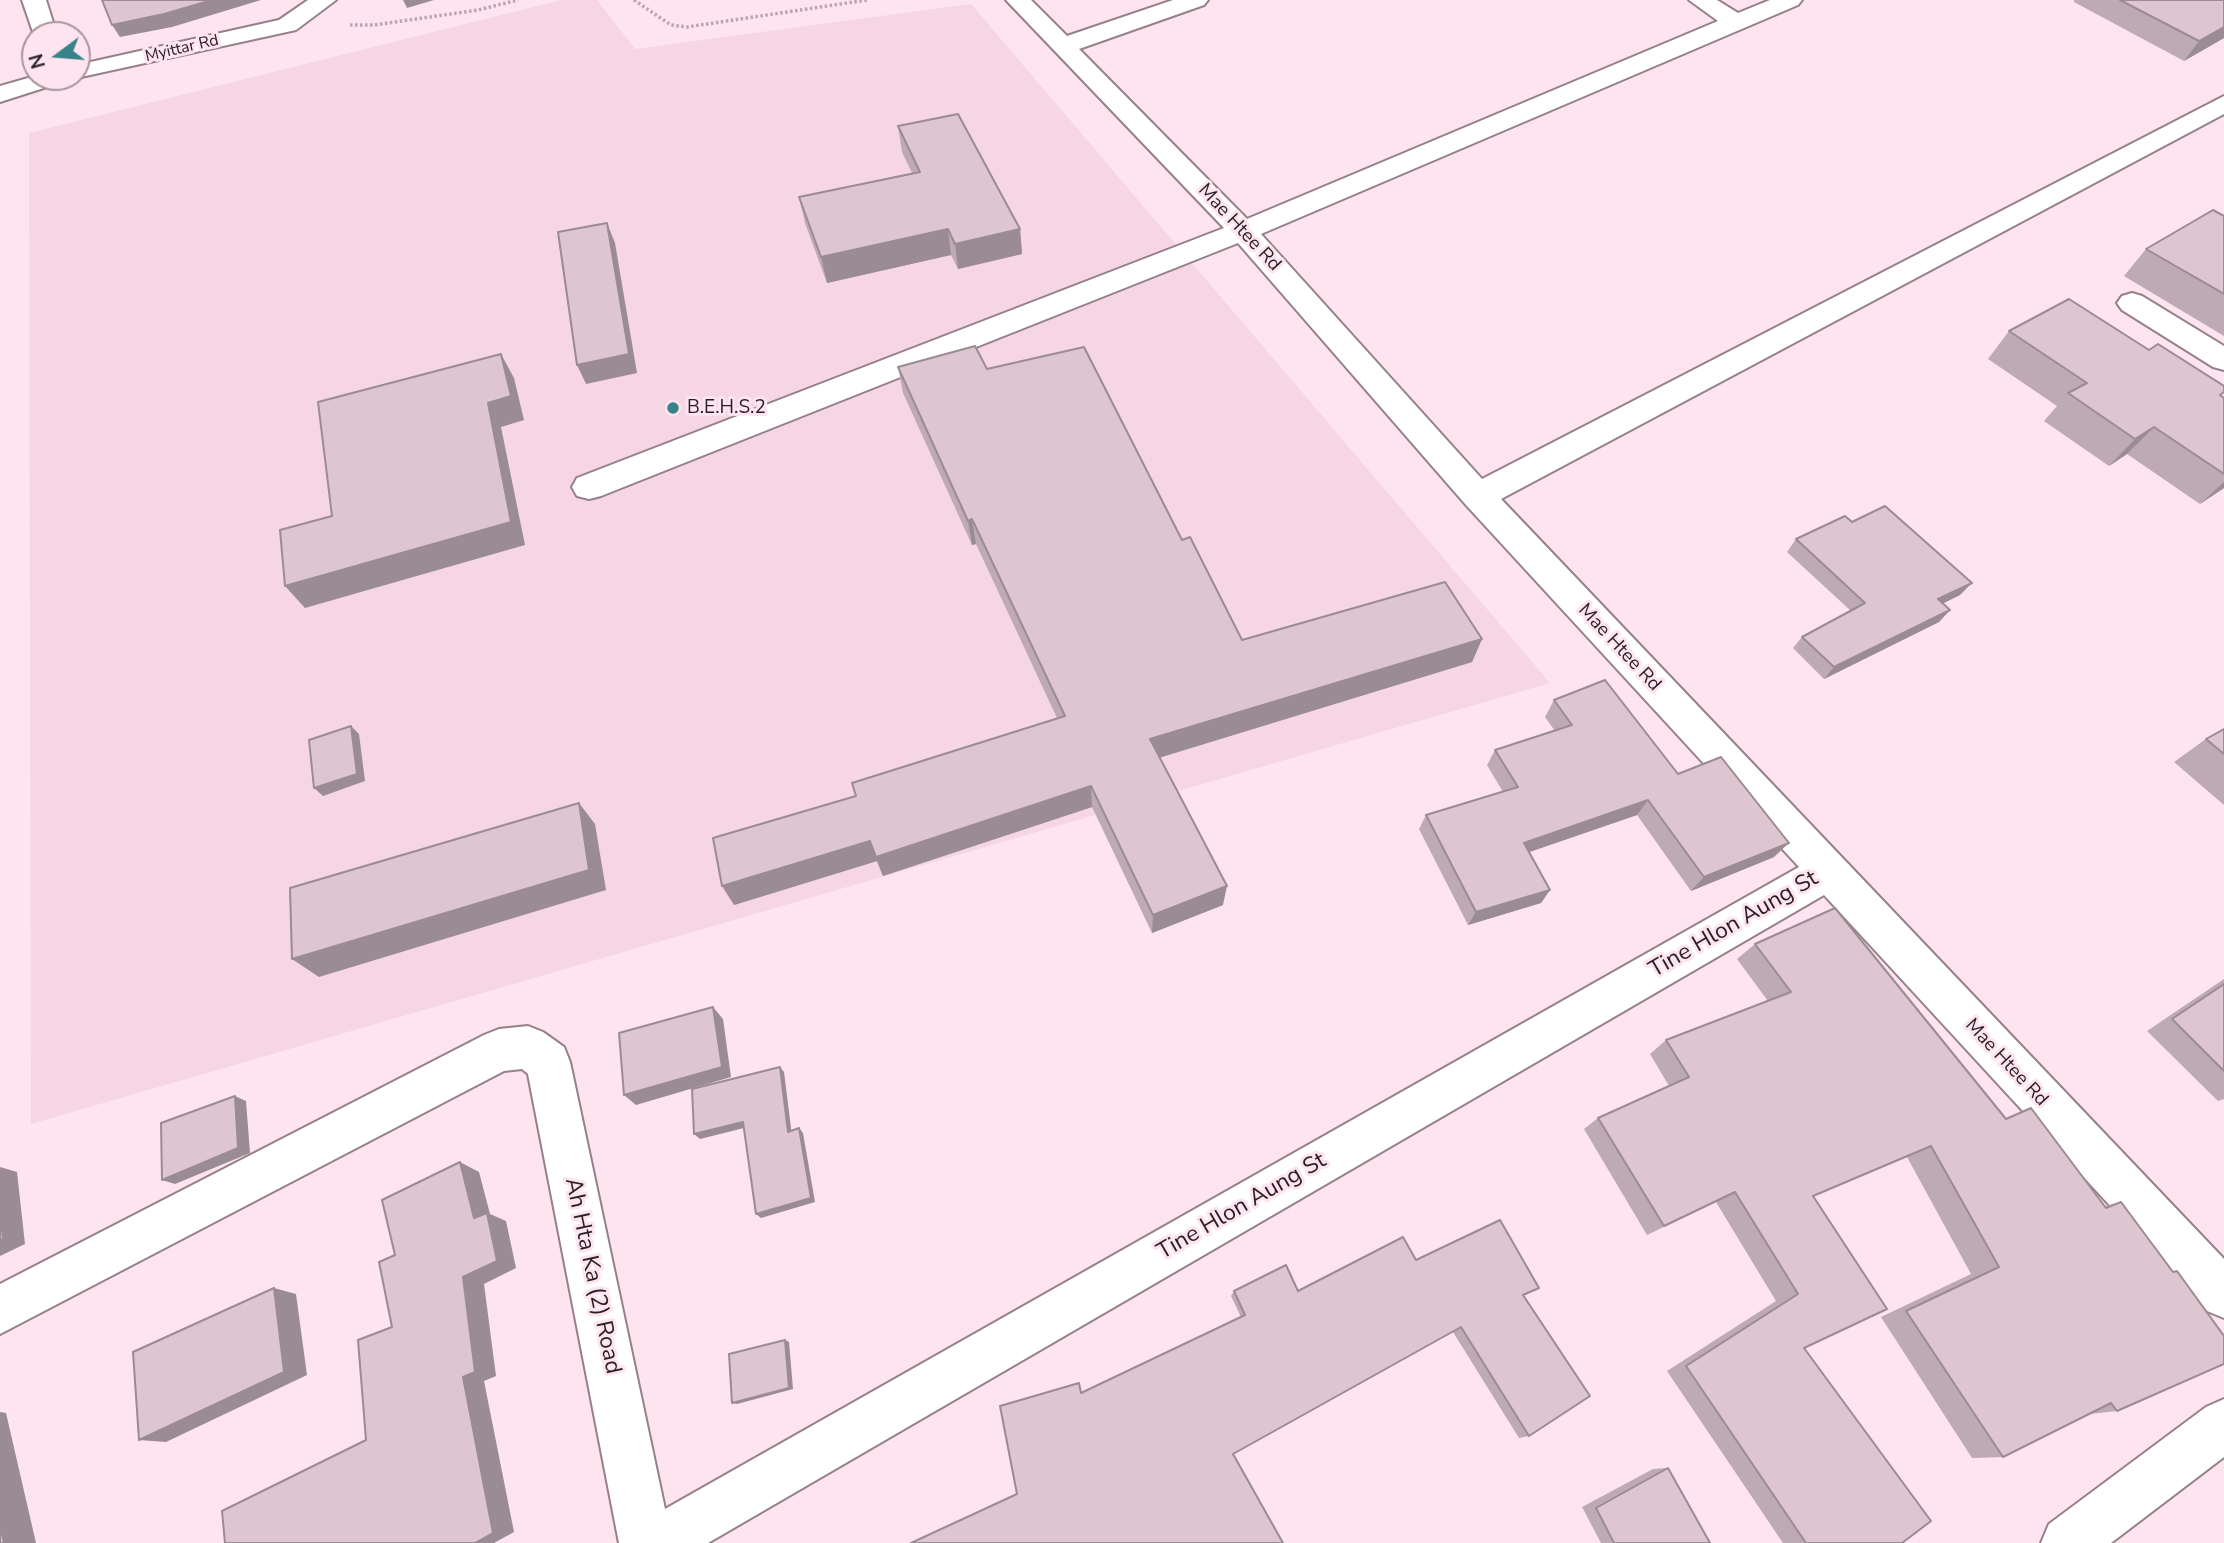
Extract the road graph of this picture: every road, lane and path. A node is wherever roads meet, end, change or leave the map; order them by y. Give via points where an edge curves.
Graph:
1 (34, 0) edge
2 (324, 0) edge
3 (518, 0) edge
4 (634, 0) edge
5 (867, 0) edge
6 (1018, 0) edge
7 (1196, 0) edge
8 (1701, 0) edge
9 (1790, 0) edge
10 (41, 21) edge
11 (1736, 22) junction
12 (287, 25) junction
13 (1063, 46) junction
14 (91, 70) edge
15 (21, 88) edge
16 (0, 94) edge
17 (2224, 104) edge
18 (1243, 231) junction
19 (2132, 303) dead end
20 (2224, 360) edge
21 (589, 487) dead end
22 (1478, 496) junction
23 (1827, 872) junction
24 (2224, 1294) edge
25 (0, 1310) edge
26 (2224, 1425) edge
27 (646, 1543) edge
28 (657, 1543) edge
29 (2068, 1543) edge

1 - 10 street
2 - 12 street
3 - 12 path via 374,26
4 - 5 path via 671,25 687,27
6 - 13 street, Mae Htee Rd
7 - 13 street
8 - 11 street
9 - 11 street
11 - 18 street
12 - 14 street, Myittar Rd
13 - 18 street, Mae Htee Rd
15 - 16 street
17 - 22 street
18 - 21 street
18 - 22 street, Mae Htee Rd
19 - 20 street
22 - 23 street, Mae Htee Rd
23 - 24 street, Mae Htee Rd
23 - 28 street, Tine Hlon Aung St
25 - 27 street, Ah Hta Ka (2) Road via 499,1050 528,1047 548,1062
26 - 29 street

